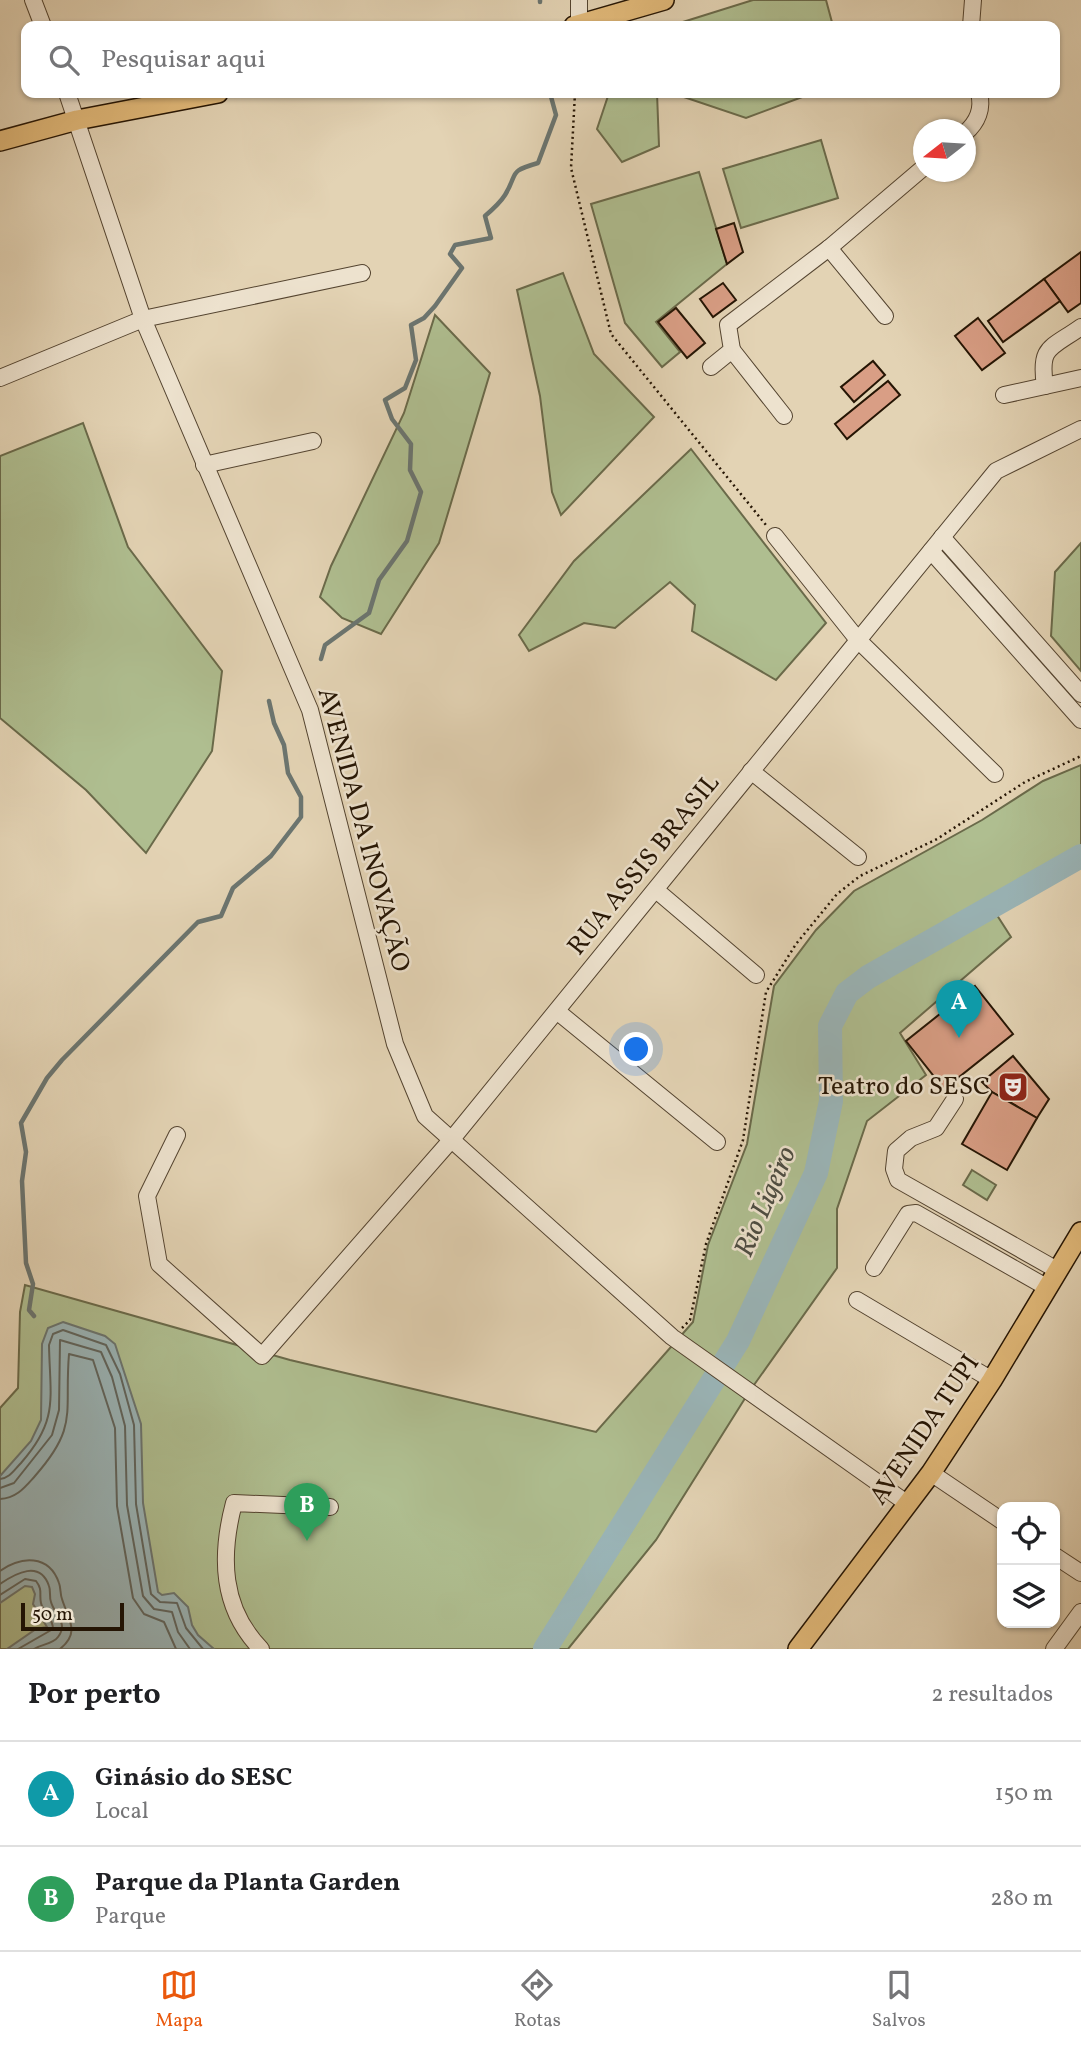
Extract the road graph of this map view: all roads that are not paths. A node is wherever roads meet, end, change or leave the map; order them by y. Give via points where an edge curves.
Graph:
1 (33, 0) edge
2 (579, 0) edge
3 (664, 0) edge
4 (973, 0) edge
5 (41, 21) edge
6 (577, 21) edge
7 (593, 21) edge
8 (971, 21) edge
9 (68, 98) edge
10 (192, 98) edge
11 (980, 98) edge
12 (976, 119) edge
13 (77, 120) junction
14 (0, 141) edge
15 (913, 177) edge
16 (829, 248) junction
17 (362, 273) dead end
18 (885, 316) dead end
19 (142, 319) junction
20 (1081, 327) edge
21 (732, 351) junction
22 (711, 367) dead end
23 (0, 378) edge
24 (1081, 378) edge
25 (1045, 386) junction
26 (1004, 395) dead end
27 (784, 416) dead end
28 (1081, 429) edge
29 (313, 441) dead end
30 (204, 465) junction
31 (775, 536) road end
32 (942, 537) junction
33 (931, 551) junction
34 (858, 640) junction
35 (1081, 694) edge
36 (1081, 720) edge
37 (751, 771) junction
38 (995, 774) dead end
39 (858, 857) dead end
40 (656, 890) junction
41 (756, 975) dead end
42 (558, 1012) junction
43 (955, 1099) dead end
44 (177, 1135) dead end
45 (452, 1139) junction
46 (717, 1142) dead end
47 (1081, 1232) edge
48 (874, 1268) dead end
49 (1058, 1270) junction
50 (1048, 1288) junction
51 (857, 1300) dead end
52 (992, 1380) junction
53 (931, 1473) junction
54 (908, 1504) junction
55 (330, 1507) dead end
56 (997, 1518) edge
57 (1060, 1559) edge
58 (1081, 1573) edge
59 (1081, 1612) edge
60 (261, 1649) edge
61 (798, 1649) edge
62 (1054, 1649) edge

1 - 5 street
2 - 6 street
3 - 7 main road
4 - 8 street
9 - 13 street, AVENIDA DA INOVAÇÃO
10 - 13 main road
11 - 12 street
13 - 14 main road
13 - 19 street, AVENIDA DA INOVAÇÃO
15 - 16 street
16 - 18 street
16 - 21 street via 728,325
17 - 19 street
19 - 23 street
19 - 30 street, AVENIDA DA INOVAÇÃO
20 - 25 street via 1048,351 1041,362
21 - 22 street
21 - 27 street
24 - 25 street
25 - 26 street
28 - 32 street, RUA ASSIS BRASIL via 996,471
29 - 30 street
30 - 45 street, AVENIDA DA INOVAÇÃO via 310,710 395,1044 425,1116
31 - 34 street
32 - 33 street, RUA ASSIS BRASIL
32 - 35 street
33 - 34 street, RUA ASSIS BRASIL
33 - 36 street
34 - 37 street, RUA ASSIS BRASIL
34 - 38 street
37 - 39 street
37 - 40 street, RUA ASSIS BRASIL
40 - 41 street
40 - 42 street, RUA ASSIS BRASIL
42 - 45 street, RUA ASSIS BRASIL
42 - 46 street
43 - 49 street via 936,1128 911,1138 896,1151 898,1180
44 - 45 street, RUA ASSIS BRASIL via 147,1196 159,1265 262,1356
45 - 54 street, AVENIDA DA INOVAÇÃO via 672,1337
47 - 49 main road, AVENIDA TUPI
48 - 50 street via 908,1214 916,1213
49 - 50 main road, AVENIDA TUPI
50 - 52 main road, AVENIDA TUPI
51 - 52 street
52 - 53 main road, AVENIDA TUPI
53 - 54 main road, AVENIDA TUPI
53 - 56 street
54 - 61 main road, AVENIDA TUPI
55 - 60 street via 234,1503 225,1548 228,1592 243,1629
57 - 58 street
59 - 62 street

